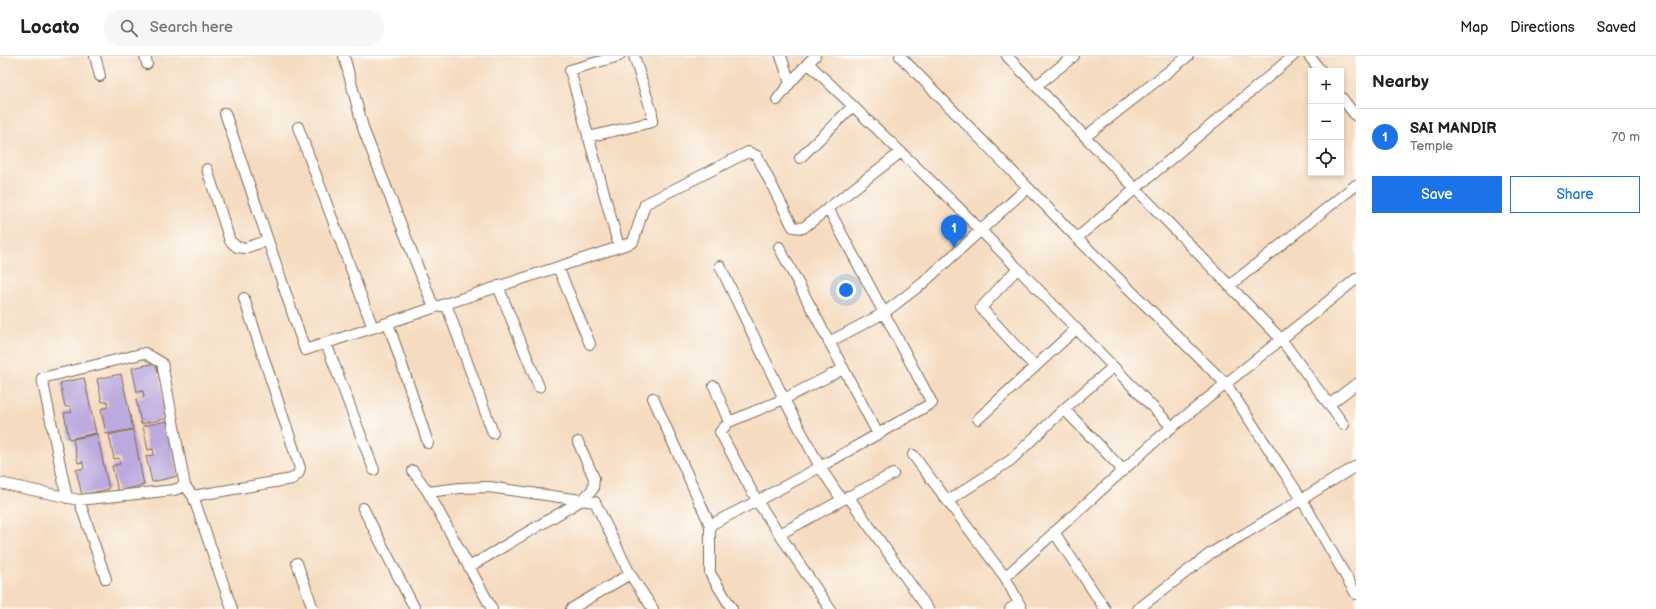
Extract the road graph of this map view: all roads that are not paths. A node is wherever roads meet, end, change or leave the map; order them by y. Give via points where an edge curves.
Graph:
1 (95, 56) edge
2 (344, 56) edge
3 (619, 56) edge
4 (634, 56) edge
5 (781, 56) edge
6 (900, 56) edge
7 (1007, 56) edge
8 (1074, 56) edge
9 (1188, 56) edge
10 (1293, 56) edge
11 (1309, 56) edge
12 (812, 59) edge
13 (1319, 68) edge
14 (100, 76) dead end
15 (790, 83) junction
16 (1036, 86) junction
17 (777, 100) dead end
18 (1344, 101) edge
19 (853, 106) junction
20 (225, 113) dead end
21 (1356, 116) edge
22 (298, 127) dead end
23 (588, 137) junction
24 (1085, 137) junction
25 (900, 152) junction
26 (800, 158) dead end
27 (206, 169) dead end
28 (1356, 185) edge
29 (1027, 188) junction
30 (1136, 188) junction
31 (828, 208) junction
32 (980, 231) junction
33 (1076, 238) junction
34 (268, 240) junction
35 (619, 247) junction
36 (779, 247) dead end
37 (720, 266) dead end
38 (558, 267) junction
39 (1017, 269) junction
40 (1356, 279) edge
41 (498, 286) junction
42 (1229, 286) junction
43 (244, 298) dead end
44 (446, 304) junction
45 (434, 308) junction
46 (884, 313) junction
47 (388, 323) junction
48 (373, 328) junction
49 (1076, 329) junction
50 (1281, 340) junction
51 (829, 342) junction
52 (326, 343) junction
53 (590, 344) dead end
54 (1035, 367) junction
55 (1113, 367) junction
56 (844, 369) junction
57 (1226, 384) junction
58 (1356, 384) edge
59 (714, 386) dead end
60 (539, 387) dead end
61 (653, 398) dead end
62 (784, 399) junction
63 (1330, 404) junction
64 (1064, 409) junction
65 (978, 419) dead end
66 (729, 422) junction
67 (1344, 425) dead end
68 (1172, 427) junction
69 (493, 433) dead end
70 (878, 434) junction
71 (578, 442) dead end
72 (428, 443) dead end
73 (913, 455) dead end
74 (1356, 466) edge
75 (820, 467) junction
76 (374, 470) dead end
77 (1123, 470) junction
78 (413, 471) dead end
79 (892, 474) dead end
80 (0, 483) edge
81 (185, 486) junction
82 (428, 492) junction
83 (192, 496) junction
84 (67, 498) junction
85 (845, 498) junction
86 (1301, 498) junction
87 (79, 500) junction
88 (582, 500) junction
89 (757, 501) junction
90 (948, 502) junction
91 (362, 508) dead end
92 (710, 524) junction
93 (1054, 532) junction
94 (780, 534) junction
95 (297, 563) dead end
96 (469, 567) junction
97 (630, 574) junction
98 (1004, 577) junction
99 (106, 579) dead end
100 (1356, 594) edge
101 (1020, 606) edge
102 (232, 609) edge
103 (313, 609) edge
104 (415, 609) edge
105 (492, 609) edge
106 (571, 609) edge
107 (653, 609) edge
108 (732, 609) edge
109 (830, 609) edge
110 (928, 609) edge
111 (1010, 609) edge
112 (1105, 609) edge
113 (1138, 609) edge

1 - 14 street
2 - 45 street via 364,131
3 - 23 street via 570,70
4 - 23 street via 652,112 652,122
5 - 15 street
6 - 29 street
7 - 16 street
8 - 16 street
9 - 24 street
10 - 30 street
11 - 13 street
12 - 15 street
12 - 19 street
15 - 17 street
16 - 24 street
18 - 21 street
19 - 25 street
19 - 26 street
20 - 34 street
22 - 48 street
23 - 35 street
24 - 30 street
25 - 31 street
25 - 32 street
27 - 34 street via 230,241 237,247 245,248
28 - 42 street
29 - 32 street
29 - 33 street
30 - 33 street
30 - 42 street
31 - 35 street via 802,228 793,227 757,156 748,152 645,204 633,242
31 - 46 street
32 - 39 street
32 - 46 street via 924,283
33 - 57 street
34 - 52 street via 305,350
35 - 38 street
36 - 51 street
37 - 62 street
38 - 41 street
38 - 53 street
39 - 49 street
39 - 54 street via 981,308
40 - 50 street
41 - 44 street
41 - 60 street
42 - 50 street
43 - 83 street via 300,468 292,479
44 - 45 street
44 - 69 street
45 - 47 street
46 - 51 street
46 - 70 street via 932,402
47 - 48 street
47 - 72 street
48 - 52 street
49 - 54 street
49 - 55 street
50 - 57 street
50 - 63 street
51 - 56 street
52 - 76 street
54 - 65 street
55 - 64 street
55 - 68 street
56 - 62 street
56 - 70 street
57 - 68 street
57 - 86 street
58 - 63 street
59 - 66 street
61 - 92 street
62 - 66 street
62 - 75 street
63 - 67 street
64 - 77 street
64 - 90 street via 1011,460
66 - 89 street via 720,432
68 - 77 street
70 - 75 street
71 - 88 street via 594,478 593,489
73 - 90 street
74 - 86 street
75 - 85 street
75 - 89 street
77 - 93 street
78 - 82 street
79 - 85 street
80 - 84 street
81 - 83 street
81 - 84 street via 162,363 145,353 42,378
81 - 87 street via 174,490
82 - 88 street via 489,487
82 - 96 street
83 - 102 street
84 - 87 street
85 - 94 street
85 - 110 street
86 - 100 street
86 - 113 street via 1210,553
87 - 99 street
88 - 96 street
88 - 97 street via 595,502
89 - 92 street
89 - 94 street
90 - 98 street
91 - 104 street
92 - 108 street via 710,573
93 - 98 street
93 - 112 street
94 - 109 street
95 - 103 street
96 - 105 street
97 - 106 street
97 - 107 street
98 - 101 street
101 - 111 street

